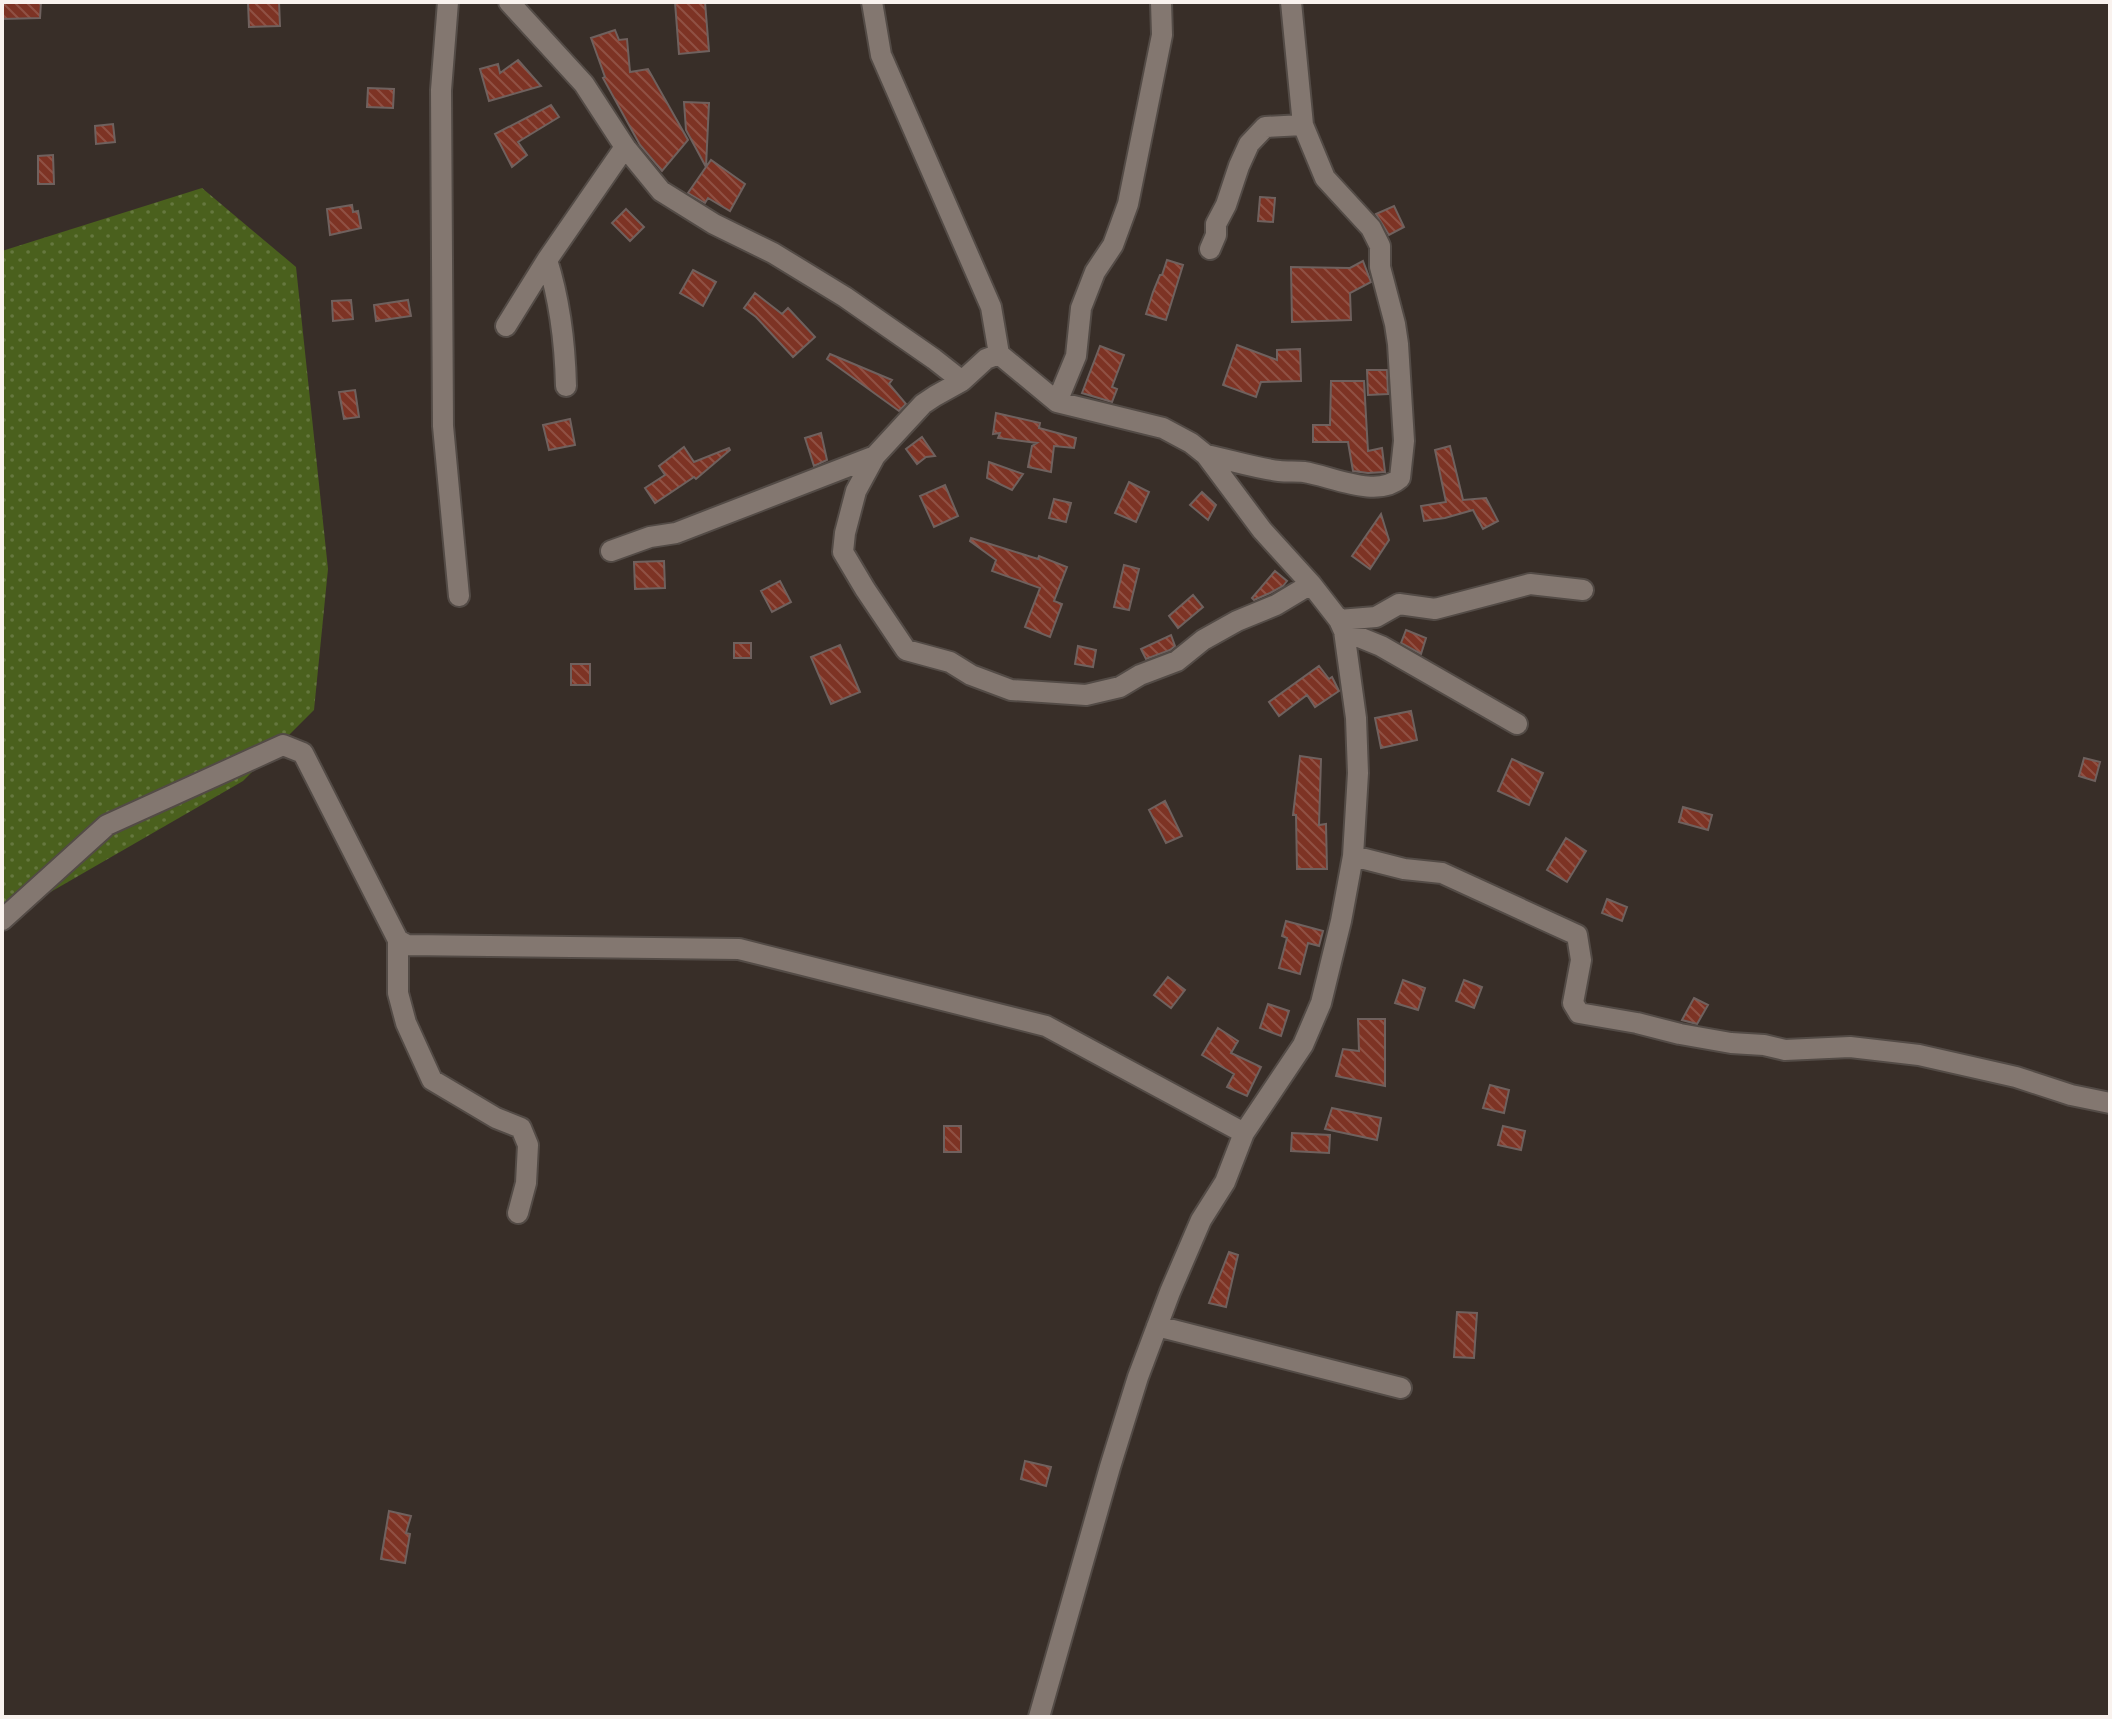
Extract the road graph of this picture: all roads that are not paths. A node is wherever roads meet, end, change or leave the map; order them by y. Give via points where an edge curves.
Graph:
1 (448, 2) edge
2 (509, 2) edge
3 (872, 2) edge
4 (1161, 2) edge
5 (1291, 2) edge
6 (1303, 125) junction
7 (625, 147) junction
8 (1210, 249) dead end
9 (547, 260) junction
10 (506, 326) dead end
11 (999, 354) junction
12 (962, 381) junction
13 (566, 386) dead end
14 (1057, 402) junction
15 (1206, 455) junction
16 (875, 456) junction
17 (611, 551) dead end
18 (1311, 584) junction
19 (1583, 590) dead end
20 (459, 596) dead end
21 (1341, 626) junction
22 (1517, 724) dead end
23 (1353, 856) junction
24 (2, 920) edge
25 (398, 940) junction
26 (2110, 1103) edge
27 (1244, 1133) junction
28 (518, 1213) dead end
29 (1157, 1326) junction
30 (1401, 1388) dead end
31 (1039, 1717) edge

1 - 20 street via 441,90 443,426
2 - 7 street via 584,84
3 - 11 street via 881,55 991,307
4 - 14 street via 1162,35 1128,204 1081,308 1076,356
5 - 6 street
6 - 8 street via 1265,127 1249,144
6 - 15 street via 1325,178 1371,228 1380,246 1398,344 1404,441 1400,478 1384,486 1337,482
7 - 9 street
7 - 12 street via 661,191 845,297
9 - 10 street
9 - 13 street via 565,342
11 - 12 street
11 - 14 street
12 - 16 street via 923,404
14 - 15 street via 1163,428
15 - 18 street
16 - 17 street via 676,533
16 - 18 street via 856,491 843,552 906,650 950,662 1011,690 1086,695 1120,687 1177,661 1203,640
18 - 21 street
19 - 21 street via 1530,584 1435,609 1399,604
21 - 22 street
21 - 23 street via 1356,718
23 - 26 street via 1442,873 1577,935 1581,960 1573,1003 1579,1013 1785,1050 1850,1047 1919,1055
23 - 27 street via 1321,1003 1303,1045
24 - 25 street via 107,825 283,745 303,753
25 - 27 street via 407,945 739,949 1046,1026
25 - 28 street via 398,993 432,1080 521,1128 528,1145
27 - 29 street
29 - 30 street
29 - 31 street via 1110,1467

